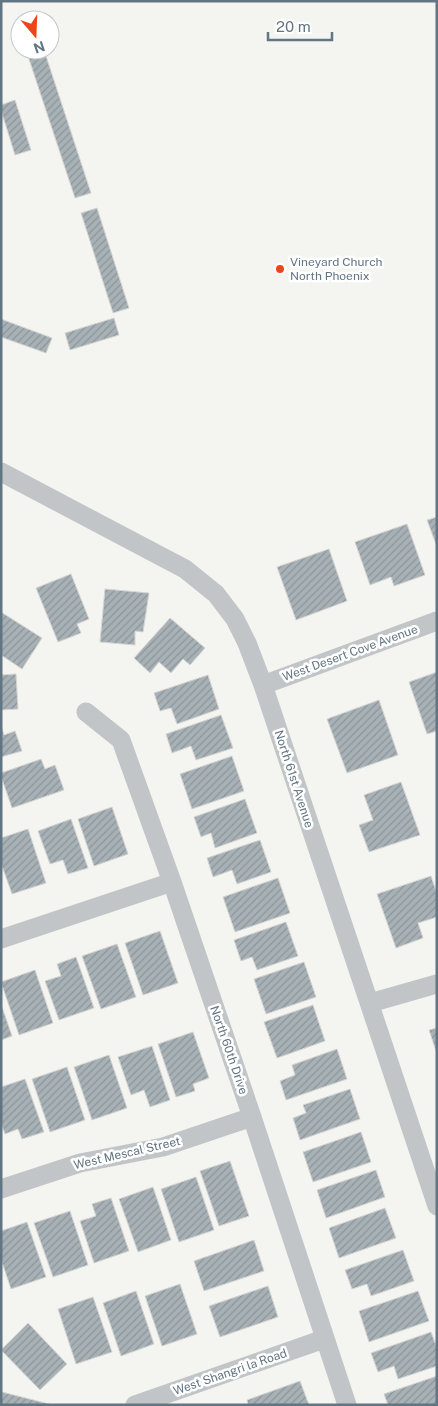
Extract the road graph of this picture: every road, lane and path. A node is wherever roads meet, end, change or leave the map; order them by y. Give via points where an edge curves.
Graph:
1 (1, 472) edge
2 (437, 621) edge
3 (263, 684) junction
4 (86, 712) dead end
5 (172, 882) junction
6 (1, 939) edge
7 (437, 984) edge
8 (370, 1003) junction
9 (252, 1117) junction
10 (1, 1189) edge
11 (437, 1206) edge
12 (324, 1338) junction
13 (135, 1405) edge
14 (347, 1405) edge

1 - 3 street, North 61st Avenue via 185,569 216,594 235,619
2 - 3 street, West Desert Cove Avenue
3 - 8 street, North 61st Avenue
4 - 5 street, North 60th Drive via 121,740
5 - 6 street
5 - 9 street, North 60th Drive
7 - 8 street
8 - 11 street, North 61st Avenue
9 - 10 street, West Mescal Street via 163,1147 80,1163
9 - 12 street, North 60th Drive
12 - 13 street, West Shangri la Road
12 - 14 street, North 60th Drive

